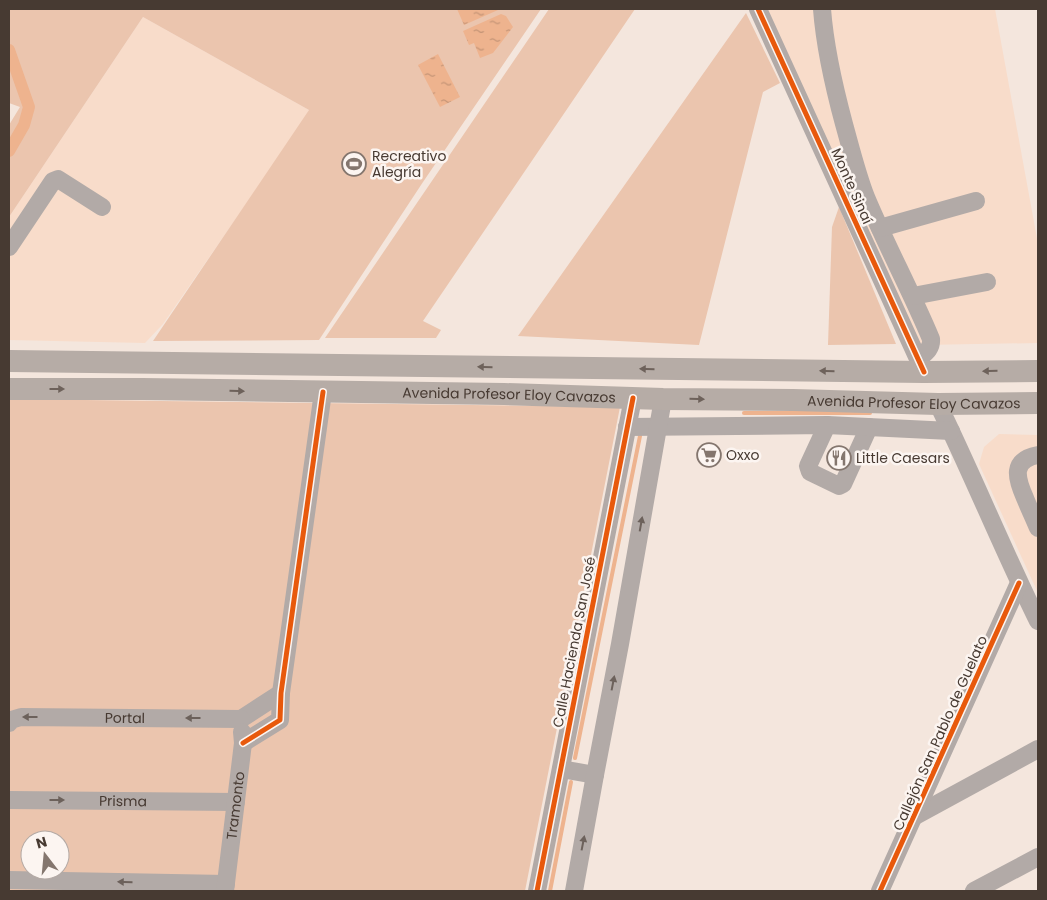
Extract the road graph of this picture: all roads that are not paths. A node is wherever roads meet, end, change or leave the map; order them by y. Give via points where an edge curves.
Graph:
1 (758, 9) edge
2 (822, 9) edge
3 (976, 201) dead end
4 (102, 207) dead end
5 (880, 228) junction
6 (9, 247) edge
7 (987, 282) dead end
8 (913, 296) junction
9 (9, 362) edge
10 (183, 363) junction
11 (247, 364) junction
12 (921, 365) junction
13 (1038, 371) edge
14 (9, 389) edge
15 (142, 389) junction
16 (206, 390) junction
17 (323, 392) junction
18 (633, 398) junction
19 (663, 399) junction
20 (1038, 403) edge
21 (938, 404) junction
22 (827, 425) junction
23 (627, 427) junction
24 (658, 427) junction
25 (869, 427) junction
26 (951, 432) junction
27 (1038, 455) edge
28 (1038, 528) edge
29 (1019, 583) junction
30 (1038, 621) edge
31 (281, 693) junction
32 (241, 718) junction
33 (9, 723) edge
34 (243, 743) junction
35 (1038, 749) edge
36 (561, 769) junction
37 (595, 775) junction
38 (9, 800) edge
39 (236, 802) junction
40 (915, 816) junction
41 (1038, 857) edge
42 (9, 880) edge
43 (225, 888) edge
44 (537, 891) edge
45 (574, 891) edge
46 (880, 891) edge
47 (974, 891) edge

1 - 12 street, Monte Sinaí
2 - 5 street via 837,96 858,173
3 - 5 street
4 - 6 street via 58,179 53,181
5 - 8 street
7 - 8 street
8 - 12 street via 932,339
9 - 10 main road, Avenida Profesor Eloy Cavazos
10 - 11 main road, Avenida Profesor Eloy Cavazos
10 - 15 main road via 188,372 184,380
12 -> 11 main road, Avenida Profesor Eloy Cavazos
11 - 16 main road via 210,374 204,383
13 -> 12 main road, Avenida Profesor Eloy Cavazos
14 -> 15 main road, Avenida Profesor Eloy Cavazos
15 - 16 main road, Avenida Profesor Eloy Cavazos
16 -> 17 main road, Avenida Profesor Eloy Cavazos
17 - 18 main road, Avenida Profesor Eloy Cavazos
17 - 31 street
18 - 19 main road, Avenida Profesor Eloy Cavazos
18 - 23 street, Calle Hacienda San José
19 -> 21 main road, Avenida Profesor Eloy Cavazos
19 - 24 street
20 - 21 main road, Avenida Profesor Eloy Cavazos
21 - 26 street
22 - 24 street
22 - 25 street
22 - 25 street via 808,466 810,472 839,486 843,484
23 - 24 street
23 - 36 street, Calle Hacienda San José
37 -> 24 street
25 - 26 street
26 - 29 street
27 - 28 street via 1023,461 1017,478
29 - 30 street
29 - 40 street, Callejón San Pablo de Guelato
31 - 32 street
31 - 34 street via 280,720
32 -> 33 street, Portal via 21,717
32 - 34 street, Tramonto
34 - 39 street, Tramonto
35 - 40 street
36 - 37 street
36 - 44 street, Calle Hacienda San José
45 -> 37 street
38 -> 39 street, Prisma
39 - 43 street, Tramonto
40 - 46 street, Callejón San Pablo de Guelato
41 - 47 street
43 -> 42 street

